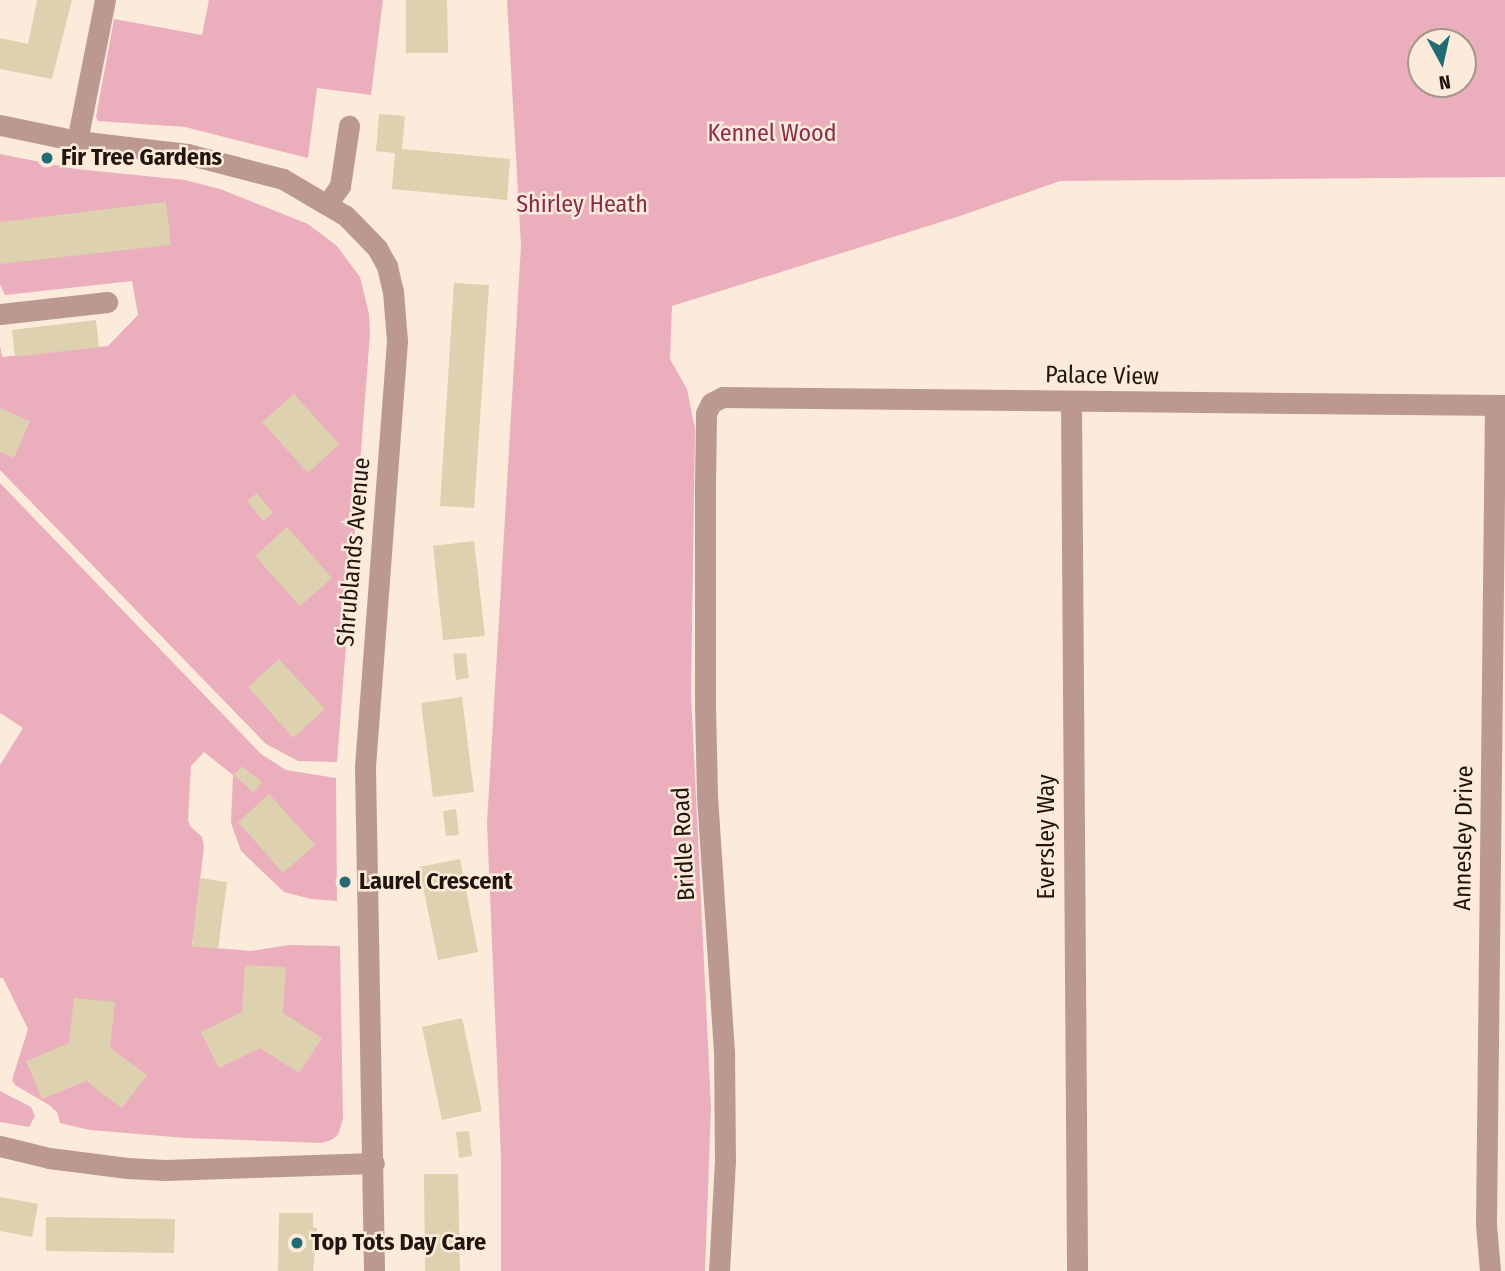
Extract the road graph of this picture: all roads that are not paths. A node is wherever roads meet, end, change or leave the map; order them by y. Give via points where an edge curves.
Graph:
1 (105, 0) edge
2 (0, 125) edge
3 (349, 126) dead end
4 (77, 141) junction
5 (328, 203) junction
6 (107, 302) dead end
7 (0, 314) edge
8 (1071, 402) junction
9 (1500, 405) edge
10 (706, 413) joint
11 (0, 1146) edge
12 (374, 1163) junction
13 (374, 1271) edge
14 (719, 1271) edge
15 (1077, 1271) edge
16 (1490, 1271) edge

1 - 4 street
2 - 4 street, Shrublands Avenue
3 - 5 street via 340,186
4 - 5 street, Shrublands Avenue via 222,161 283,179
5 - 12 street, Shrublands Avenue via 377,248 387,267 396,315 365,768
6 - 7 street
8 - 9 street, Palace View
8 - 10 street, Palace View via 723,397 711,403
8 - 15 street, Eversley Way
9 - 16 street, Annesley Drive via 1486,1224
10 - 14 street, Bridle Road via 707,783 726,1114
11 - 12 street via 127,1168
12 - 13 street, Shrublands Avenue

